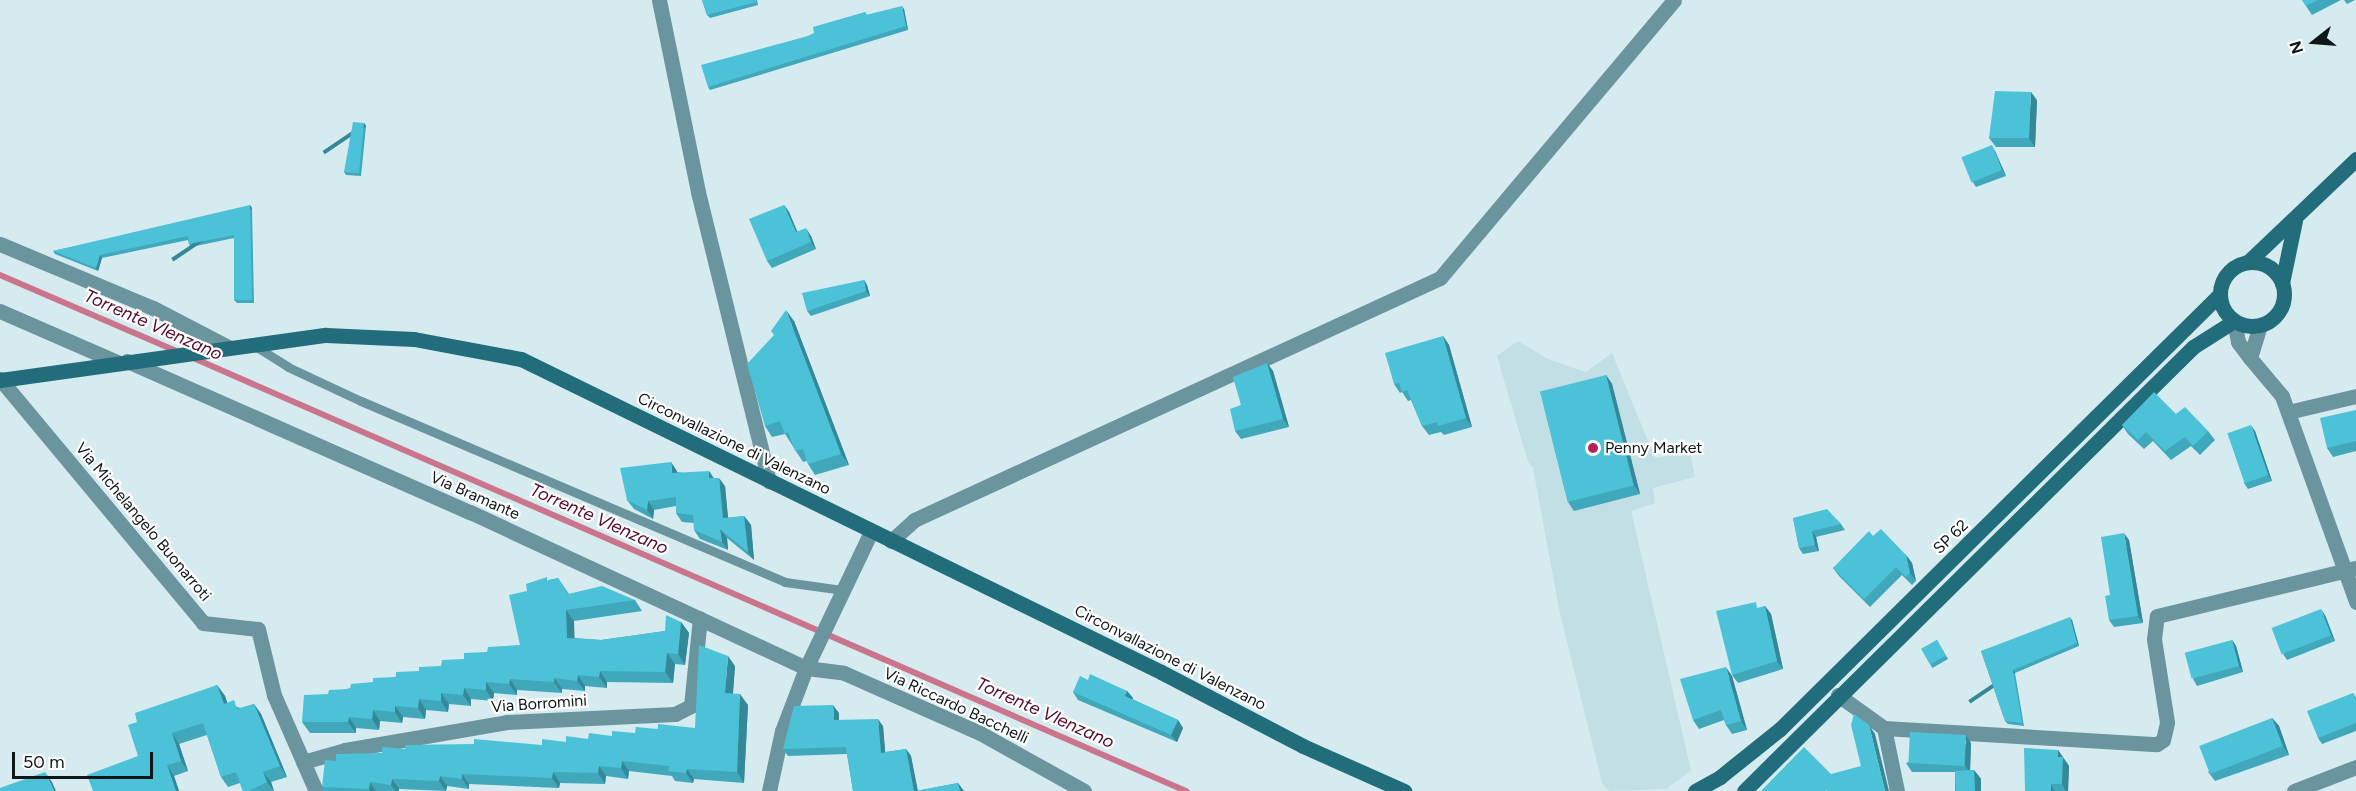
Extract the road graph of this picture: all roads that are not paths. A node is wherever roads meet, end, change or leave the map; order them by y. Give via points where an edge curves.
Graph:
1 (659, 0) edge
2 (1674, 0) edge
3 (2356, 159) edge
4 (2295, 221) junction
5 (0, 244) edge
6 (2249, 261) junction
7 (2282, 283) junction
8 (2219, 295) junction
9 (0, 311) edge
10 (2234, 321) junction
11 (2260, 326) junction
12 (251, 343) junction
13 (223, 348) junction
14 (2250, 358) junction
15 (127, 361) junction
16 (0, 380) edge
17 (2356, 396) edge
18 (2288, 412) junction
19 (769, 481) junction
20 (871, 532) junction
21 (891, 541) junction
22 (2350, 570) edge
23 (843, 590) junction
24 (2356, 602) edge
25 (700, 618) junction
26 (809, 662) junction
27 (1838, 695) junction
28 (1884, 728) junction
29 (303, 762) junction
30 (2356, 767) edge
31 (316, 791) edge
32 (769, 791) edge
33 (1084, 791) edge
34 (1404, 791) edge
35 (1695, 791) edge
36 (1744, 791) edge
37 (1897, 791) edge
38 (2294, 791) edge

1 - 19 street via 698,192
2 - 21 street via 1440,278 914,519
3 - 4 main road, SP 62
4 - 6 main road, SP 62
4 - 7 main road
5 - 13 street via 153,308
6 - 7 main road via 2269,267
6 - 8 main road, SP 62 via 2224,276
7 - 11 main road via 2284,294 2278,314
8 - 10 main road via 2221,305
8 - 35 main road, SP 62 via 1780,729 1720,777
9 - 15 street, Via Bramante
10 - 11 main road
10 - 14 street via 2238,342
10 - 27 main road, SP 62 via 2193,347
11 - 14 street
12 - 13 main road, Circonvallazione di Valenzano
12 - 19 main road, Circonvallazione di Valenzano via 326,335 414,339 521,358
12 - 23 lane via 288,367 362,401 785,582
13 - 15 main road, Circonvallazione di Valenzano
14 - 18 street via 2282,396
15 - 16 main road, Circonvallazione di Valenzano
15 - 25 street, Via Bramante
16 - 29 street, Via Michelangelo Buonarroti via 202,623 258,629 274,695
17 - 18 street
18 - 22 street
19 - 20 main road, Circonvallazione di Valenzano
20 - 21 main road, Circonvallazione di Valenzano
20 - 23 street
21 - 34 main road, Circonvallazione di Valenzano via 1303,746
22 - 24 street
22 - 28 street via 2157,616 2154,639 2167,723 2163,740 2157,744
23 - 26 street
25 - 26 street, Via Bramante
25 - 29 street, Via Borromini via 691,706 675,714 507,722 345,750
26 - 32 street via 782,731
26 - 33 street, Via Riccardo Bacchelli via 844,673 980,733
27 - 28 street
27 - 36 main road, SP 62
28 - 37 street
29 - 31 street, Via Michelangelo Buonarroti
30 - 38 street

